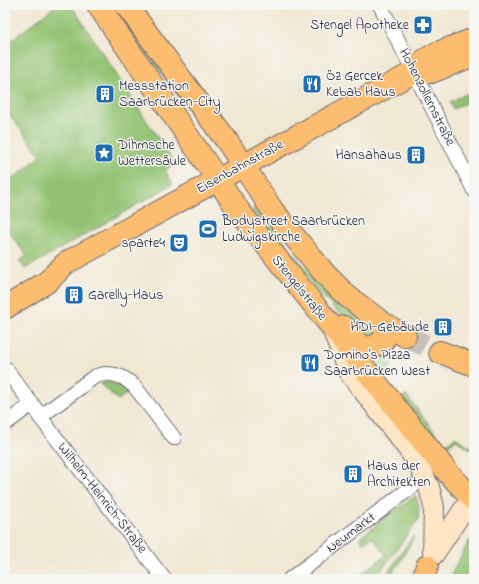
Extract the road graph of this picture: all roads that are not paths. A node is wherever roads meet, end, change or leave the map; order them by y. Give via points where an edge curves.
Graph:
1 (98, 5) edge
2 (126, 5) edge
3 (380, 5) edge
4 (474, 39) edge
5 (474, 55) edge
6 (414, 72) junction
7 (243, 166) junction
8 (218, 179) junction
9 (474, 190) edge
10 (66, 263) junction
11 (298, 287) junction
12 (5, 290) edge
13 (5, 308) edge
14 (381, 322) junction
15 (332, 329) junction
16 (405, 336) tunnel mouth
17 (440, 352) tunnel mouth
18 (474, 365) edge
19 (5, 368) edge
20 (36, 411) junction
21 (5, 424) edge
22 (174, 438) dead end
23 (413, 486) dead end
24 (473, 498) edge
25 (425, 570) edge
26 (164, 579) edge
27 (290, 579) edge

1 - 8 main road, Stengelstraße
2 - 7 main road, Stengelstraße
3 - 6 street, Hohenzollernstraße
4 - 6 main road, Eisenbahnstraße via 435,54
5 - 6 main road, Eisenbahnstraße via 432,72
6 - 7 main road, Eisenbahnstraße
6 - 9 street, Hohenzollernstraße
7 - 8 main road, Eisenbahnstraße
7 - 14 main road, Stengelstraße via 273,210 325,274 347,296
8 - 10 main road, Eisenbahnstraße
8 - 11 main road, Stengelstraße via 239,211
10 - 12 main road, Eisenbahnstraße via 40,269
10 - 13 main road, Eisenbahnstraße via 47,282
11 - 14 main road via 326,307 358,343 365,347 382,343 386,334
11 - 15 main road, Stengelstraße
14 - 16 main road, Stengelstraße
15 - 24 main road, Stengelstraße via 446,471
15 - 25 street via 348,371 408,448 429,487 434,507
17 - 18 main road
19 - 20 street, Wilhelm-Heinrich-Straße
20 - 21 street
20 - 22 street via 100,374 118,375 135,387
20 - 26 street, Wilhelm-Heinrich-Straße
23 - 27 street, Neumarkt
24 - 25 street

